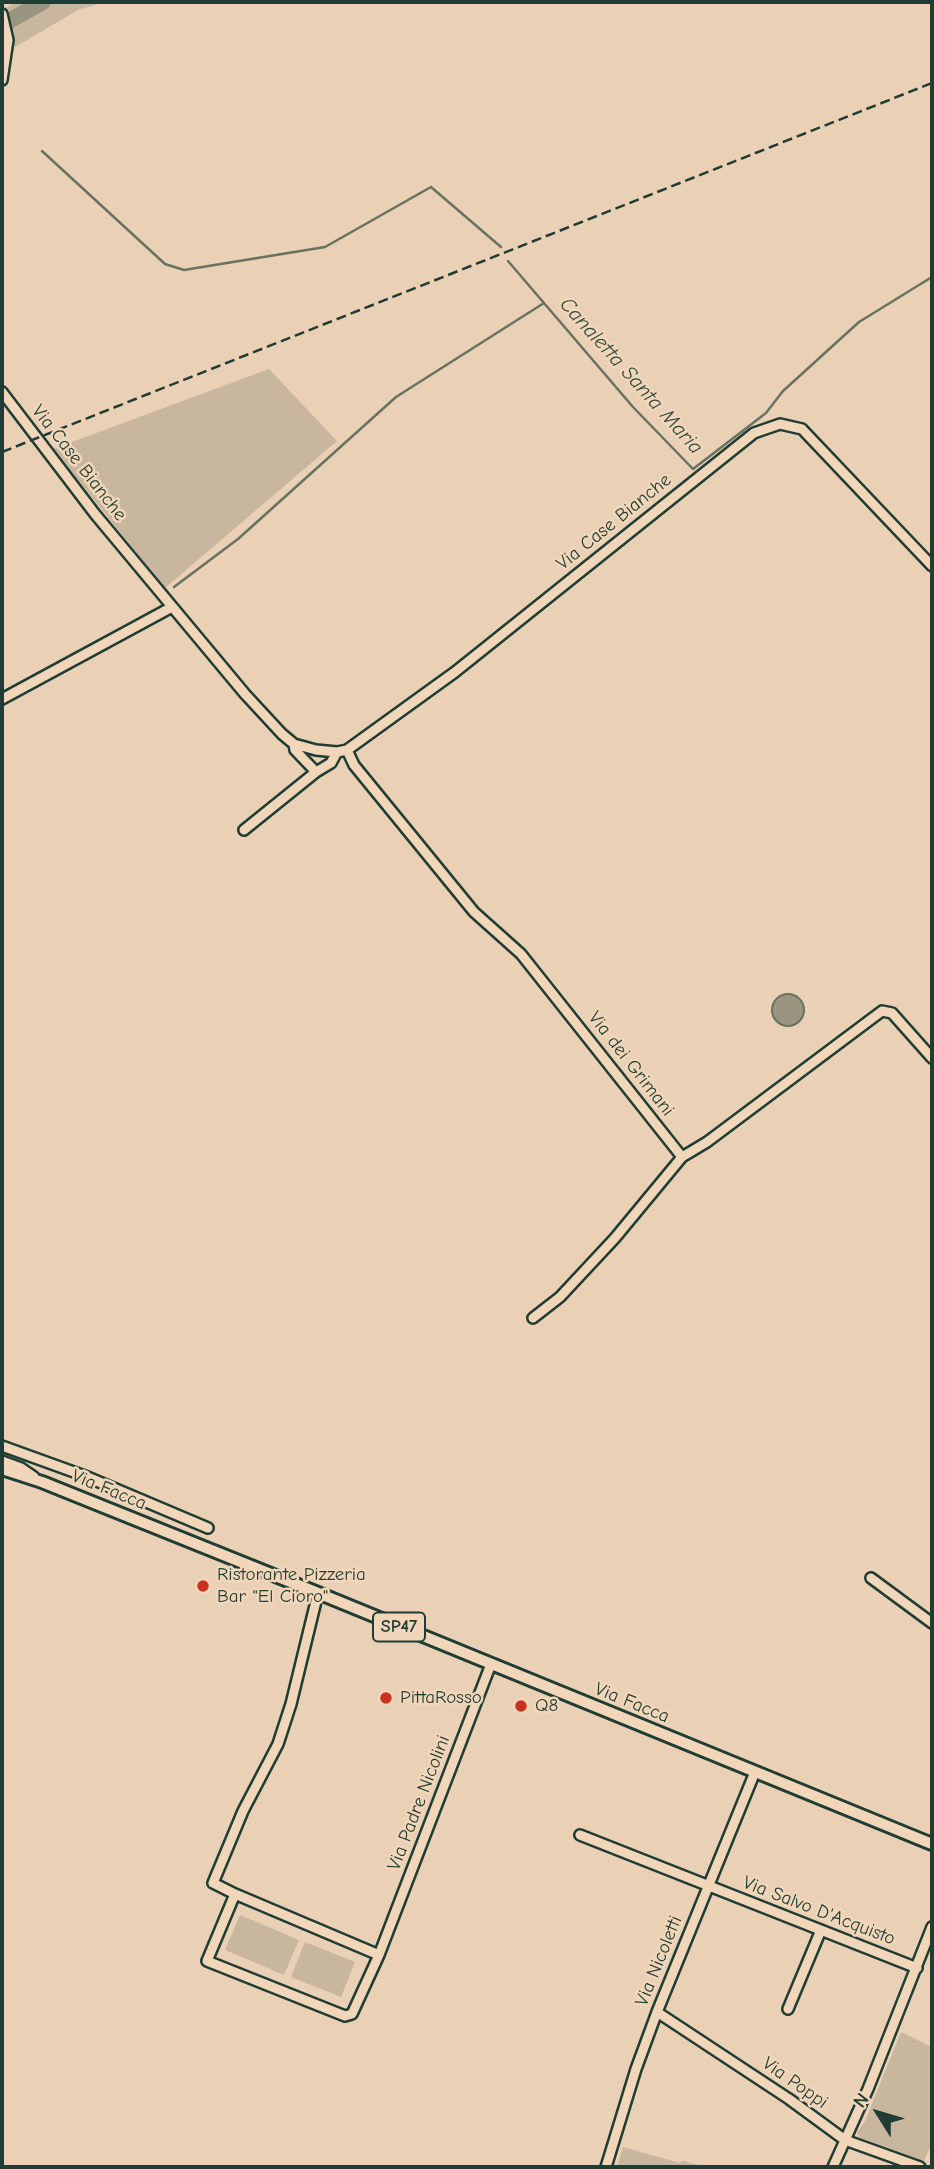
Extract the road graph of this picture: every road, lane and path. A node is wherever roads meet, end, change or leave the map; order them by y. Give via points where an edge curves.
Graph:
1 (2, 16) edge
2 (2, 80) edge
3 (2, 392) edge
4 (932, 566) edge
5 (172, 607) junction
6 (2, 699) edge
7 (295, 744) junction
8 (342, 751) junction
9 (316, 772) junction
10 (244, 830) dead end
11 (932, 1058) edge
12 (682, 1157) junction
13 (533, 1318) dead end
14 (2, 1446) edge
15 (2, 1461) edge
16 (2, 1469) edge
17 (42, 1482) junction
18 (208, 1528) dead end
19 (871, 1578) dead end
20 (318, 1593) junction
21 (932, 1623) edge
22 (491, 1664) junction
23 (755, 1772) junction
24 (580, 1835) dead end
25 (932, 1844) edge
26 (708, 1887) junction
27 (235, 1894) junction
28 (932, 1927) edge
29 (821, 1930) junction
30 (379, 1955) junction
31 (917, 1968) junction
32 (788, 2010) dead end
33 (657, 2012) junction
34 (845, 2140) junction
35 (606, 2167) edge
36 (833, 2167) edge
37 (920, 2167) edge

1 - 2 street via 7,52
3 - 5 street, Via Case Bianche
4 - 8 street, Via Case Bianche via 802,429 780,424 754,433 455,672
5 - 6 street
5 - 7 street, Via Case Bianche via 245,694
7 - 8 street
7 - 9 street, Via Case Bianche via 295,750
8 - 9 street, Via Case Bianche
8 - 12 street, Via dei Grimani via 474,912 521,954
9 - 10 street, Via Case Bianche
11 - 12 street via 892,1013 882,1011
12 - 13 street via 615,1238 560,1297
14 - 18 street
15 - 17 street
16 - 17 main road, Via Facca / SP47
17 - 20 main road, Via Facca / SP47
19 - 21 street
20 - 22 main road, Via Facca / SP47
20 - 27 street via 278,1744 213,1883
22 - 23 main road, Via Facca / SP47
22 - 30 street, Via Padre Nicolini
23 - 25 main road, Via Facca / SP47
23 - 26 street, Via Nicoletti
24 - 26 street, Via Salvo D'Acquisto
26 - 29 street, Via Salvo D'Acquisto
26 - 33 street, Via Nicoletti
27 - 30 street
27 - 30 street, Via Padre Nicolini via 207,1961 345,2015 356,2010
28 - 31 street
29 - 31 street, Via Salvo D'Acquisto
29 - 32 street
31 - 34 street
33 - 34 street, Via Poppi
33 - 35 street, Via Nicoletti
34 - 36 street
34 - 37 street, Via Poppi

